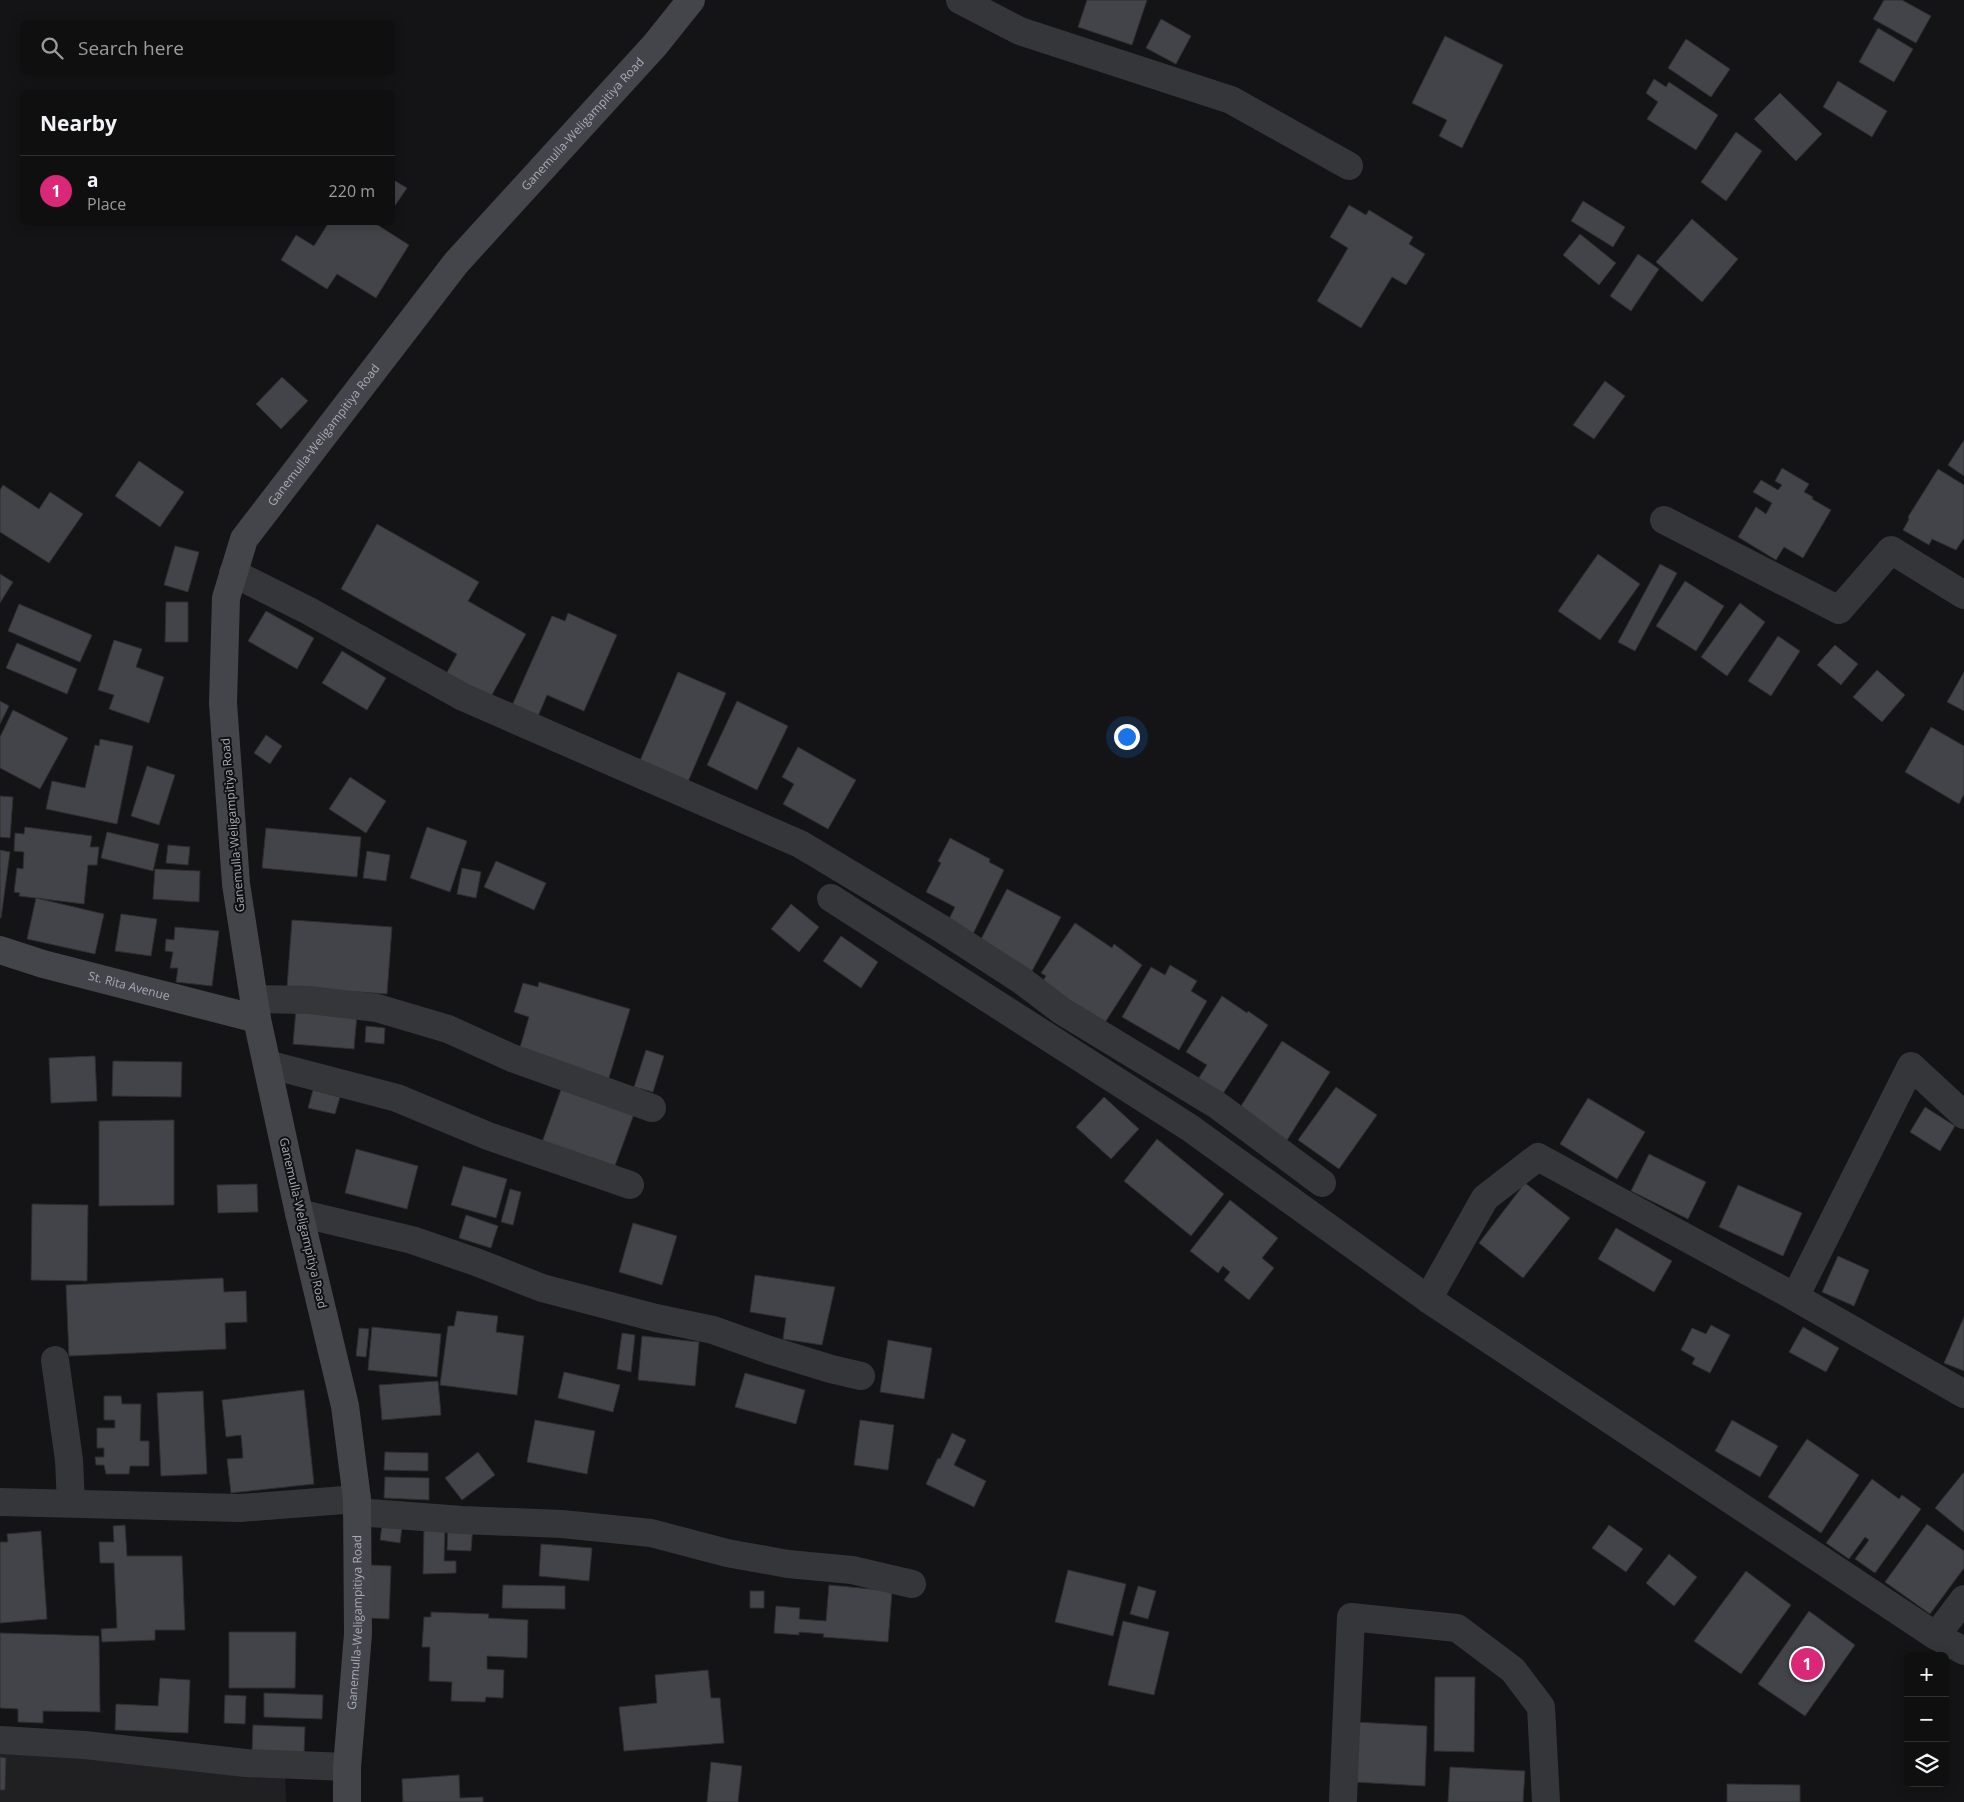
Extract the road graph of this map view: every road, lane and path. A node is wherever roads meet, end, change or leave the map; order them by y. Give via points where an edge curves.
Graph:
1 (691, 0) edge
2 (960, 0) edge
3 (1349, 166) dead end
4 (1664, 520) dead end
5 (233, 573) junction
6 (1964, 595) edge
7 (831, 898) dead end
8 (0, 950) edge
9 (256, 1009) junction
10 (267, 1064) junction
11 (652, 1108) dead end
12 (1964, 1115) edge
13 (1322, 1183) dead end
14 (630, 1186) dead end
15 (299, 1213) junction
16 (1795, 1297) junction
17 (1428, 1299) junction
18 (55, 1360) dead end
19 (861, 1376) dead end
20 (1964, 1394) edge
21 (0, 1502) edge
22 (71, 1503) junction
23 (357, 1506) junction
24 (912, 1584) dead end
25 (1964, 1598) edge
26 (1936, 1636) junction
27 (1964, 1651) edge
28 (0, 1740) edge
29 (347, 1767) junction
30 (1343, 1800) dead end
31 (347, 1802) edge
32 (1546, 1802) edge

1 - 5 street, Ganemulla-Weligampitiya Road via 655,45 456,263 244,539
2 - 3 street via 1020,31 1231,100
4 - 6 street via 1839,610 1890,550
5 - 9 street, Ganemulla-Weligampitiya Road via 226,598 222,703 236,884
5 - 13 street via 309,611 463,697 800,844 942,929 1062,1010 1217,1105
7 - 17 street via 1190,1128
8 - 9 street, St. Rita Avenue via 52,966
9 - 10 street, Ganemulla-Weligampitiya Road
9 - 11 street via 309,1000 377,1008 448,1029 512,1058
10 - 14 street via 397,1098 488,1136
10 - 15 street, Ganemulla-Weligampitiya Road
12 - 16 street via 1911,1066
15 - 19 street via 412,1240 542,1288 713,1330 830,1369
15 - 23 street, Ganemulla-Weligampitiya Road via 345,1406
16 - 17 street via 1538,1157 1485,1198
16 - 20 street
17 - 26 street
18 - 22 street via 69,1460
21 - 22 street
22 - 23 street via 240,1508
23 - 24 street via 462,1520 562,1524 651,1534 727,1553 788,1564 852,1570
23 - 29 street, Ganemulla-Weligampitiya Road via 358,1634
25 - 26 street
26 - 27 street
28 - 29 street via 85,1745 246,1763
29 - 31 street, Ganemulla-Weligampitiya Road
30 - 32 street via 1351,1617 1457,1628 1513,1670 1541,1707

